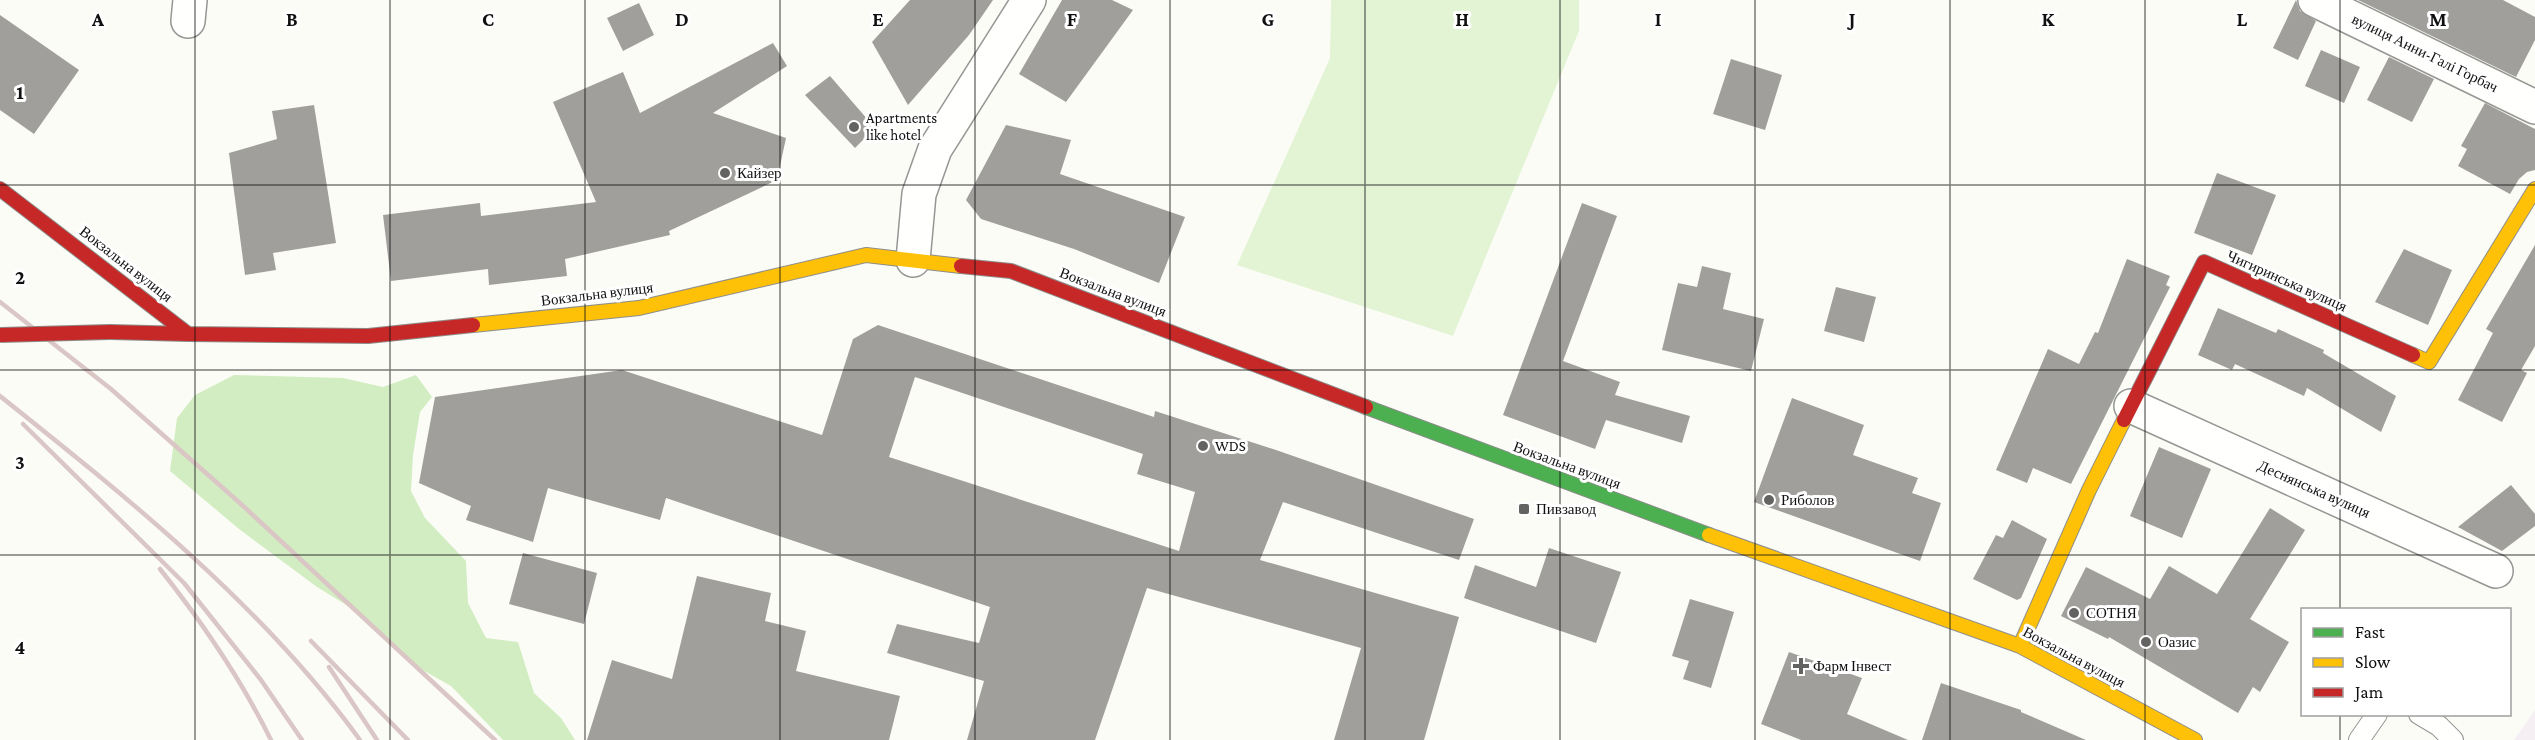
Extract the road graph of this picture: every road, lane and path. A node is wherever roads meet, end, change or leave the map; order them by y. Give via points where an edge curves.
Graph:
1 (1029, 0) edge
2 (2315, 0) edge
3 (2535, 107) edge
4 (0, 189) edge
5 (2534, 193) edge
6 (913, 260) junction
7 (188, 334) junction
8 (0, 335) edge
9 (2131, 406) junction
10 (2496, 571) dead end
11 (2020, 646) junction
12 (2376, 716) edge
13 (2422, 716) edge
14 (2194, 740) edge
15 (2359, 740) edge
16 (2453, 740) edge

1 - 6 street via 935,148 919,194
2 - 3 street, вулиця Анни-Галі Горбач
4 - 7 main road, Вокзальна вулиця
5 - 9 main road, Чигиринська вулиця via 2429,362 2204,262
6 - 7 main road, Вокзальна вулиця via 866,255 639,308 392,334
6 - 11 main road, Вокзальна вулиця via 1011,271 1527,469
7 - 8 main road, bridge
9 - 10 street, Деснянська вулиця
9 - 11 main road, Чигиринська вулиця
11 - 14 main road, Вокзальна вулиця
12 - 15 lane
13 - 16 lane

